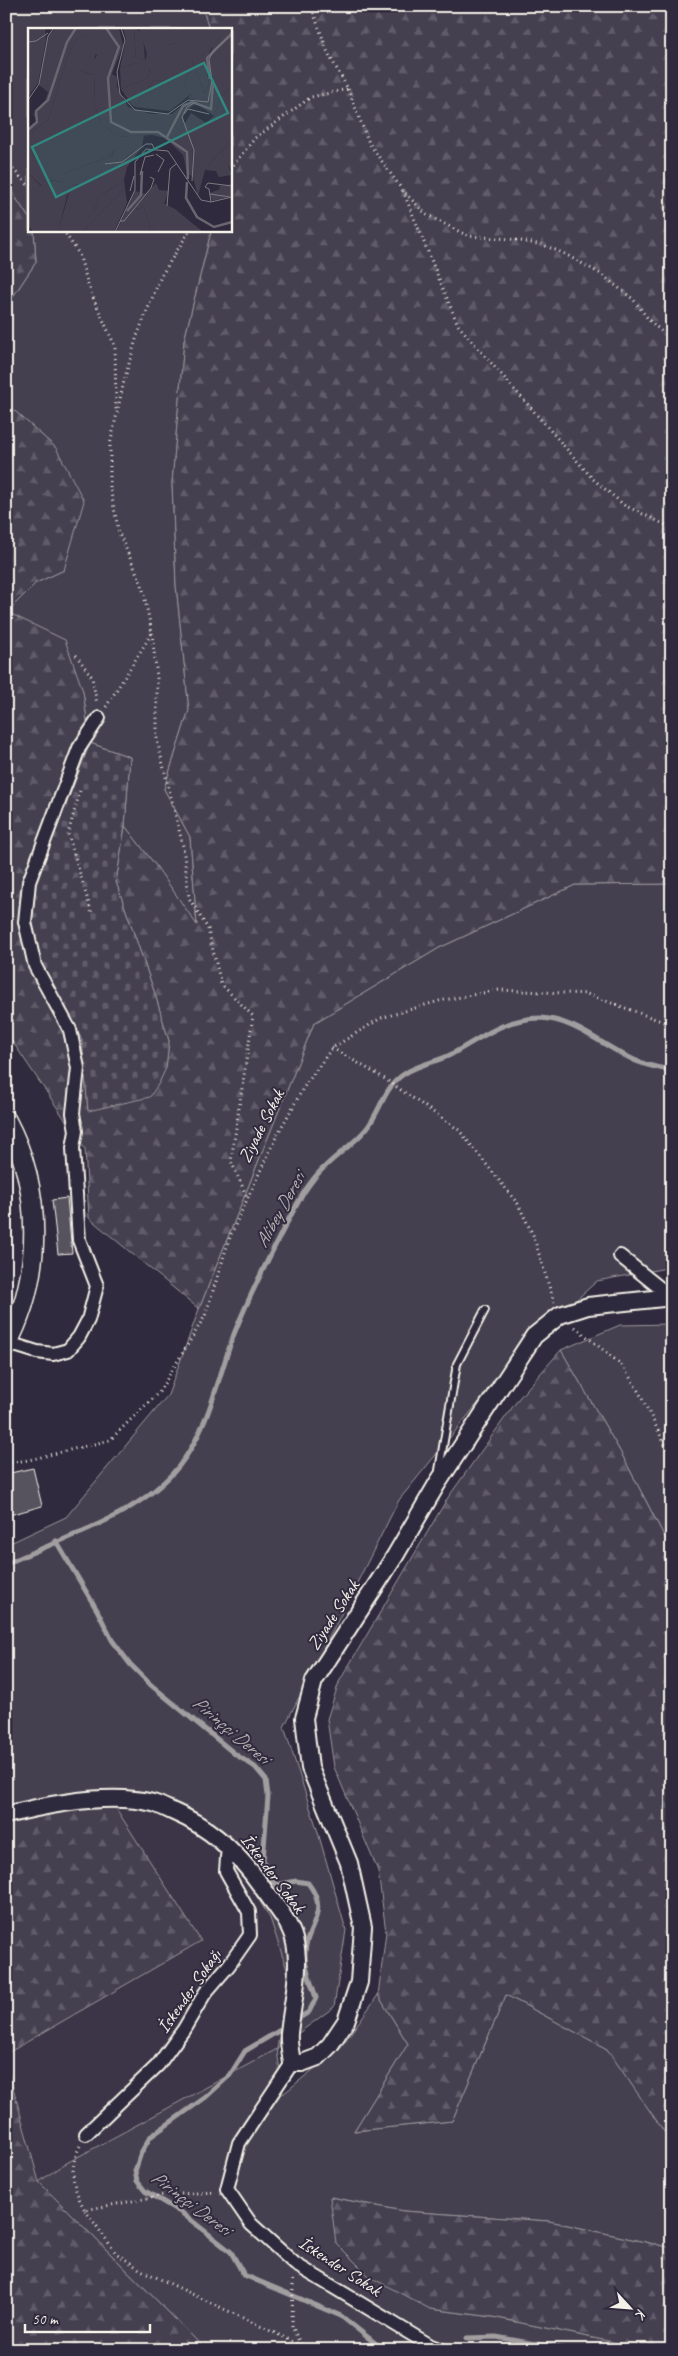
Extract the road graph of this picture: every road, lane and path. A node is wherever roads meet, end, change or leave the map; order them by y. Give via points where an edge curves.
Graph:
1 (311, 6) edge
2 (475, 6) edge
3 (492, 6) edge
4 (348, 88) junction
5 (6, 162) edge
6 (231, 168) edge
7 (28, 185) edge
8 (403, 191) junction
9 (64, 231) edge
10 (189, 231) edge
11 (672, 341) edge
12 (116, 416) junction
13 (672, 528) edge
14 (152, 633) junction
15 (76, 656) dead end
16 (99, 718) junction
17 (80, 790) dead end
18 (92, 914) dead end
19 (672, 1025) edge
20 (332, 1048) junction
21 (6, 1120) edge
22 (248, 1198) junction
23 (620, 1256) dead end
24 (672, 1297) edge
25 (486, 1310) dead end
26 (560, 1315) junction
27 (12, 1318) edge
28 (7, 1344) edge
29 (672, 1459) edge
30 (6, 1463) edge
31 (437, 1484) junction
32 (6, 1815) edge
33 (228, 1845) junction
34 (292, 2064) junction
35 (86, 2134) joint
36 (227, 2189) junction
37 (85, 2210) junction
38 (295, 2264) junction
39 (300, 2343) junction
40 (303, 2350) edge
41 (311, 2350) edge
42 (443, 2350) edge

1 - 4 path via 328,53
2 - 3 path
4 - 6 path via 311,97 254,138
4 - 8 path via 369,143
5 - 7 path
8 - 11 path via 427,215 468,236 543,245 580,262 633,299
8 - 13 path via 458,326 593,479 624,505
9 - 12 path via 79,254 90,291 114,346
10 - 12 path via 161,276 137,336
12 - 14 path via 110,446 110,488 119,533 142,585
14 - 16 path
14 - 22 path via 157,677 157,740 182,846 189,898 208,929 221,984 253,1016 231,1161
15 - 16 path via 92,678
16 - 28 street via 79,748 30,882 25,922 35,966 70,1030 78,1068 73,1148 79,1240 97,1286 88,1320 68,1350 53,1354
17 - 18 path via 68,834
19 - 20 path, Ziyade Sokak via 587,994 499,990 381,1018
20 - 22 path, Ziyade Sokak via 304,1087 277,1135
20 - 26 path via 382,1077 459,1130 518,1204 533,1235
21 - 27 main road via 28,1173 33,1219 34,1255
22 - 30 path, Ziyade Sokak via 231,1234 205,1316 159,1392 110,1440
23 - 24 street
24 - 26 street, Ziyade Sokak via 588,1306
25 - 31 lane via 457,1364
26 - 29 path via 623,1366
26 - 31 street, Ziyade Sokak via 534,1336
27 - 28 main road
31 - 34 street, Ziyade Sokak via 395,1556 314,1681 304,1718 310,1768 350,1863 363,1926 359,1982 346,2021 330,2046 318,2057
32 - 33 street, İskender Sokak via 85,1800 153,1803 195,1821
33 - 34 street, İskender Sokak via 256,1878 290,1928 297,1953 289,2036
33 - 35 street, İskender Sokağı via 226,1871 249,1912 250,1935 205,1993 158,2065
34 - 36 street via 239,2143
35 - 37 path via 75,2155 72,2177 76,2194
36 - 37 path
36 - 38 street, İskender Sokak via 251,2224
37 - 39 path via 116,2252 141,2270
38 - 39 path via 292,2326
38 - 42 street, İskender Sokak via 431,2346
39 - 40 path
39 - 41 path

